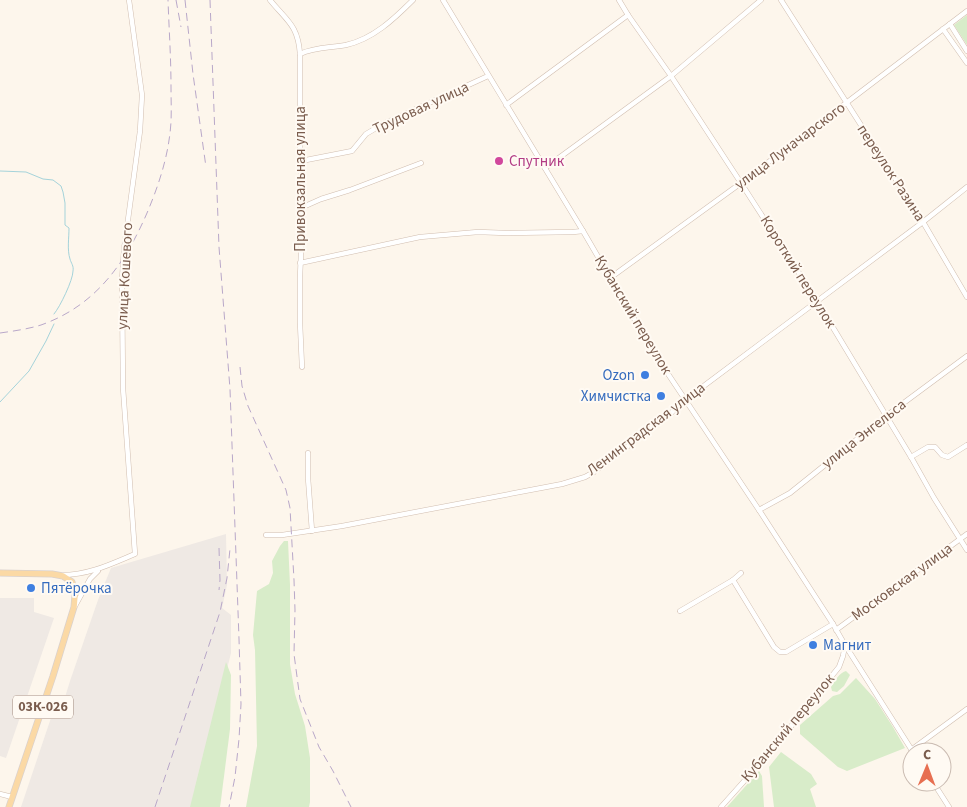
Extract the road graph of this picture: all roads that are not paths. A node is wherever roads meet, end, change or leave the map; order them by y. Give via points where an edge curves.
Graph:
1 (129, 0) edge
2 (270, 0) edge
3 (413, 0) edge
4 (443, 0) edge
5 (619, 0) edge
6 (761, 0) edge
7 (780, 0) edge
8 (967, 11) edge
9 (628, 15) junction
10 (950, 24) junction
11 (943, 29) junction
12 (967, 50) edge
13 (300, 54) junction
14 (967, 63) edge
15 (488, 76) junction
16 (671, 76) junction
17 (847, 103) junction
18 (506, 105) junction
19 (301, 161) junction
20 (421, 163) dead end
21 (545, 168) junction
22 (742, 182) junction
23 (967, 187) edge
24 (303, 207) junction
25 (923, 222) junction
26 (583, 231) junction
27 (300, 263) junction
28 (610, 278) junction
29 (967, 297) edge
30 (816, 301) junction
31 (967, 356) edge
32 (302, 367) dead end
33 (685, 400) junction
34 (886, 416) junction
35 (967, 445) edge
36 (308, 453) dead end
37 (911, 457) junction
38 (759, 510) junction
39 (312, 531) junction
40 (967, 534) edge
41 (266, 535) dead end
42 (960, 539) junction
43 (967, 550) edge
44 (100, 569) junction
45 (0, 573) edge
46 (741, 573) dead end
47 (58, 575) junction
48 (733, 580) junction
49 (74, 607) junction
50 (680, 611) dead end
51 (833, 624) junction
52 (836, 630) junction
53 (844, 645) junction
54 (967, 709) edge
55 (906, 742) edge
56 (924, 742) edge
57 (939, 792) edge
58 (0, 794) edge
59 (12, 798) junction
60 (9, 807) edge
61 (721, 807) edge
62 (949, 807) edge

1 - 44 street, улица Кошевого via 142,95 122,280 123,388 135,554
2 - 13 street, Привокзальная улица via 296,33
3 - 13 street via 402,12 360,41
4 - 15 street, Кубанский переулок
5 - 9 street, Короткий переулок
6 - 16 street
7 - 17 street, переулок Разина
8 - 10 street, улица Луначарского
9 - 16 street, Короткий переулок
9 - 18 street
10 - 11 street, улица Луначарского
10 - 12 street
11 - 14 street
11 - 17 street, улица Луначарского
13 - 19 street, Привокзальная улица
15 - 18 street, Кубанский переулок
15 - 19 street, Трудовая улица via 382,124 366,134 352,150
16 - 21 street
16 - 22 street, Короткий переулок
17 - 22 street, улица Луначарского
17 - 25 street, переулок Разина
18 - 21 street, Кубанский переулок
19 - 24 street, Привокзальная улица
20 - 24 street
21 - 26 street, Кубанский переулок
22 - 28 street, улица Луначарского
22 - 30 street, Короткий переулок
23 - 25 street, Ленинградская улица
24 - 27 street, Привокзальная улица
25 - 29 street, переулок Разина
25 - 30 street, Ленинградская улица
26 - 27 street via 478,232 420,237
26 - 28 street, Кубанский переулок
27 - 32 street, Привокзальная улица
28 - 33 street, Кубанский переулок
30 - 33 street, Ленинградская улица
30 - 34 street, Короткий переулок
31 - 34 street, улица Энгельса
33 - 38 street, Кубанский переулок
33 - 39 street, Ленинградская улица via 585,477
34 - 37 street, Короткий переулок
34 - 38 street, улица Энгельса via 790,493
35 - 37 street via 948,457 935,447 928,447
36 - 39 street
37 - 42 street, Короткий переулок
38 - 51 street, Кубанский переулок
39 - 41 street, Ленинградская улица
40 - 42 street, Московская улица
42 - 43 street, Короткий переулок
42 - 52 street, Московская улица
44 - 47 street
44 - 49 street via 90,579
45 - 47 main road
46 - 48 street
47 - 49 main road, 03К-026 via 74,586
48 - 50 street
48 - 51 street via 780,652 786,652
49 - 59 main road, 03К-026
51 - 52 street, Кубанский переулок
52 - 53 street, Кубанский переулок
53 - 55 street, Кубанский переулок
53 - 61 street, Кубанский переулок via 839,667
54 - 56 street
57 - 62 street
58 - 59 street
59 - 60 main road, 03К-026

